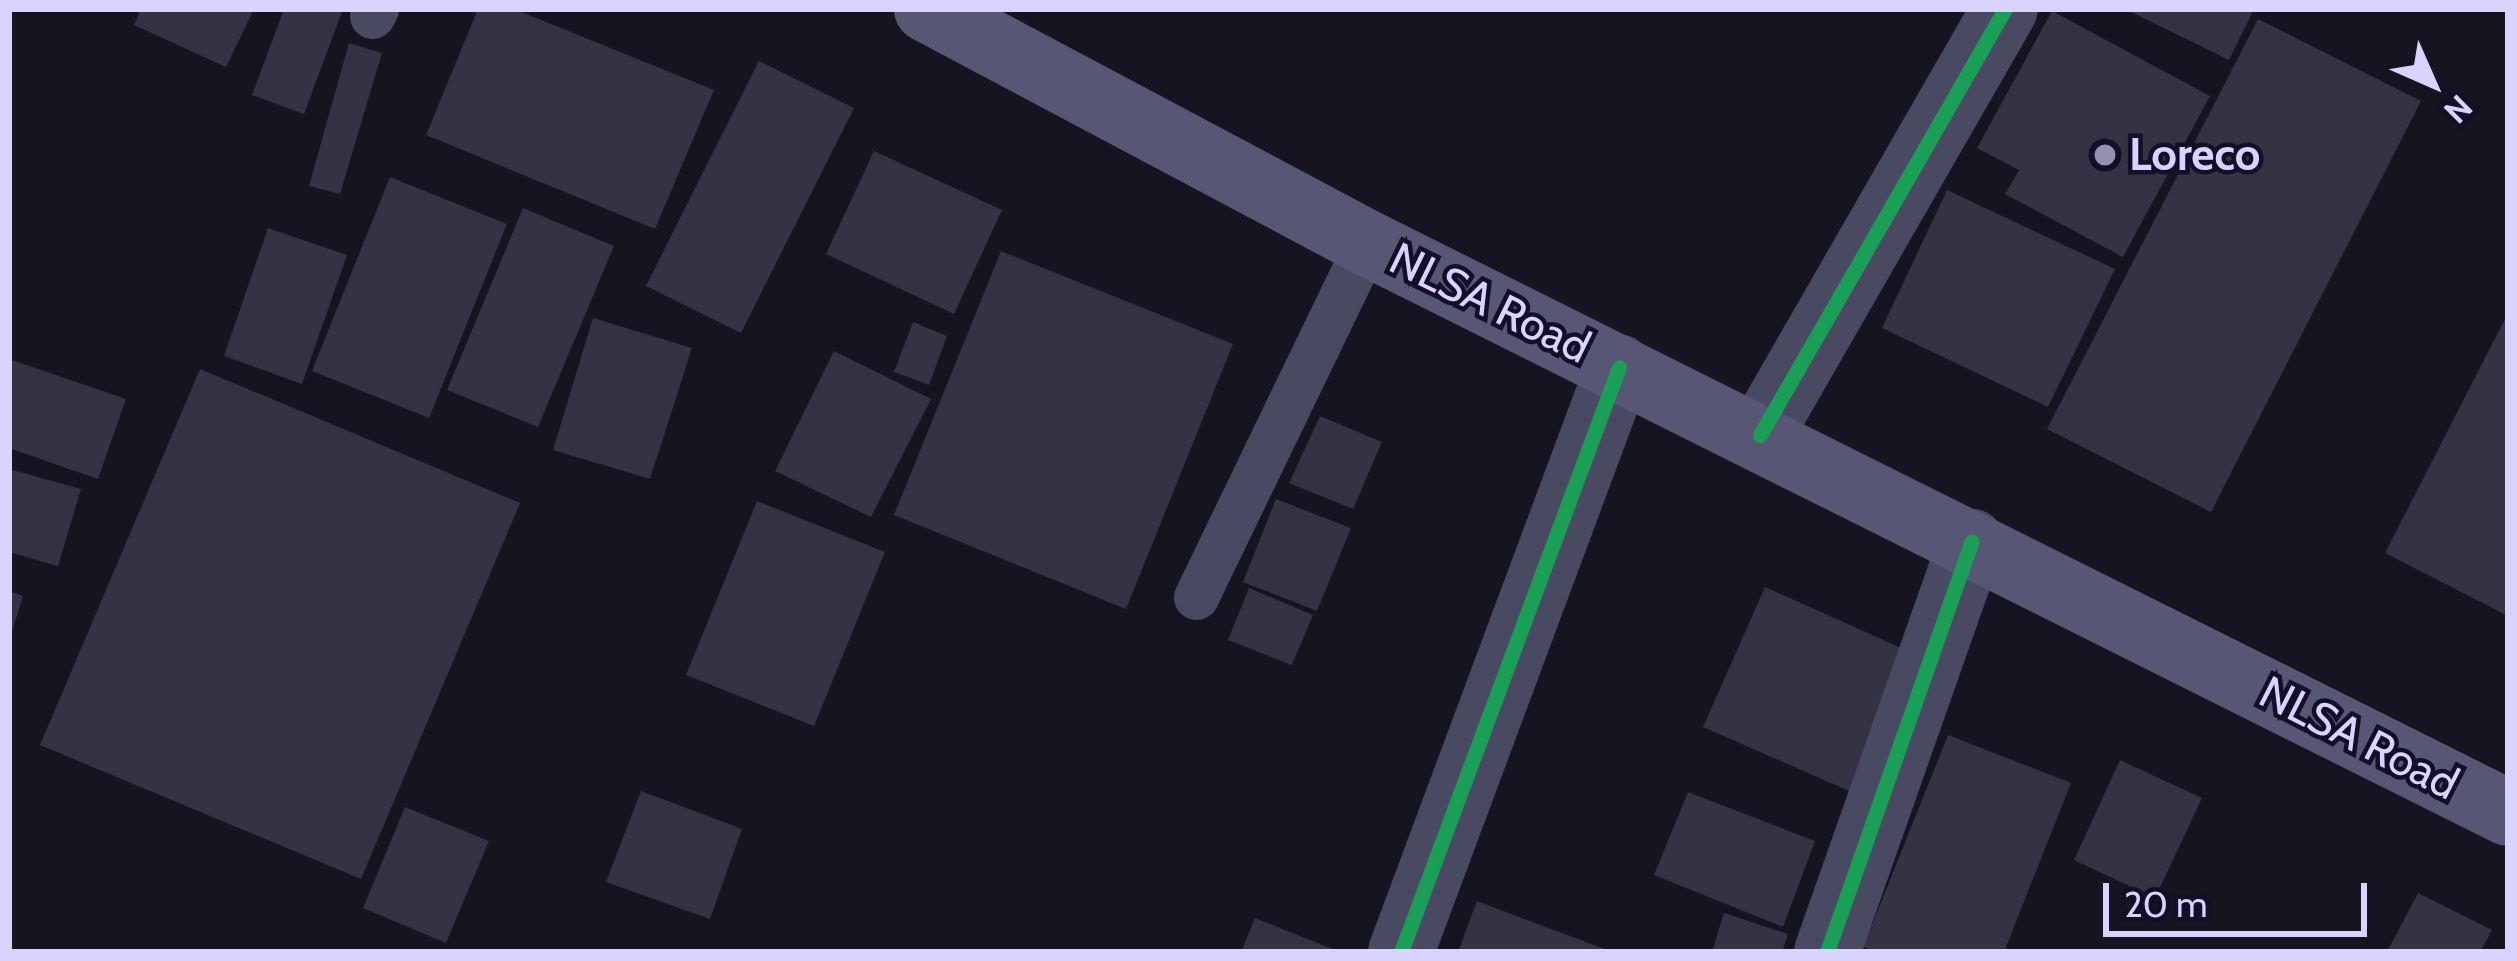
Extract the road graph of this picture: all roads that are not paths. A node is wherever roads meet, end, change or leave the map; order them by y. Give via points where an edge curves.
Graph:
1 (927, 9) edge
2 (2005, 9) edge
3 (1367, 243) junction
4 (1619, 367) junction
5 (1760, 435) junction
6 (1971, 542) junction
7 (1196, 597) dead end
8 (2508, 813) edge
9 (1401, 952) edge
10 (1827, 952) edge

1 - 3 main road, NLSA Road
2 - 5 street
3 - 4 main road, NLSA Road
3 - 7 lane
4 - 5 main road, NLSA Road
4 - 9 street
5 - 6 main road, NLSA Road
6 - 8 main road, NLSA Road
6 - 10 street

